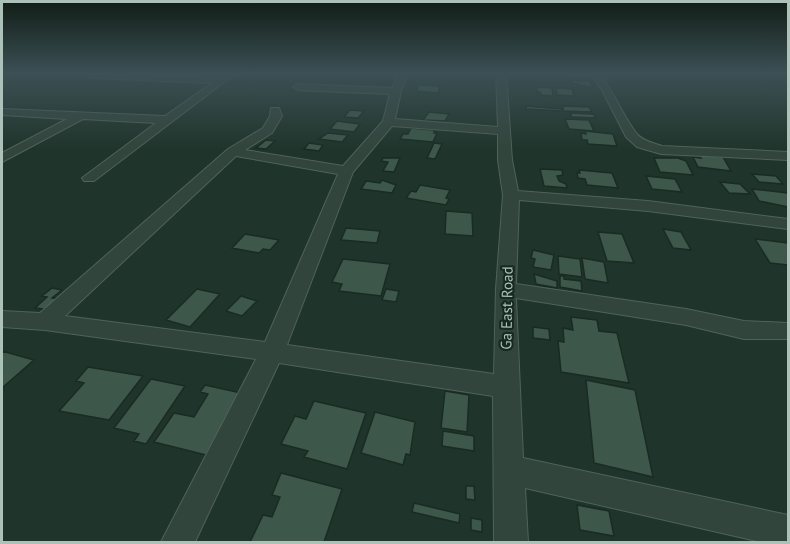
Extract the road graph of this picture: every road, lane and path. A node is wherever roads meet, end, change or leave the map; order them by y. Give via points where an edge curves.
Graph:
1 (197, 98) edge
2 (394, 98) edge
3 (502, 98) edge
4 (612, 98) edge
5 (275, 110) dead end
6 (2, 112) edge
7 (80, 116) junction
8 (167, 120) junction
9 (389, 122) junction
10 (504, 131) junction
11 (233, 152) junction
12 (789, 156) edge
13 (2, 158) edge
14 (346, 171) junction
15 (89, 178) dead end
16 (511, 195) junction
17 (789, 224) edge
18 (506, 289) junction
19 (2, 320) edge
20 (45, 322) junction
21 (789, 331) edge
22 (272, 352) junction
23 (506, 387) junction
24 (510, 470) junction
25 (789, 532) edge
26 (178, 543) edge
27 (511, 543) edge

1 - 8 street
2 - 9 street
3 - 10 street, Ga East Road
4 - 12 street via 632,137 642,144 661,150
5 - 11 street via 276,117 268,130
6 - 7 street
7 - 8 street
7 - 13 street
8 - 15 street
9 - 10 street
9 - 14 street
10 - 16 street, Ga East Road
11 - 14 street
11 - 20 street
14 - 22 street
16 - 17 street via 648,206
16 - 18 street, Ga East Road
18 - 21 street via 744,330
18 - 23 street, Ga East Road
19 - 20 street
20 - 22 street
22 - 23 street
22 - 26 street
23 - 24 street, Ga East Road
24 - 25 street
24 - 27 street, Ga East Road

